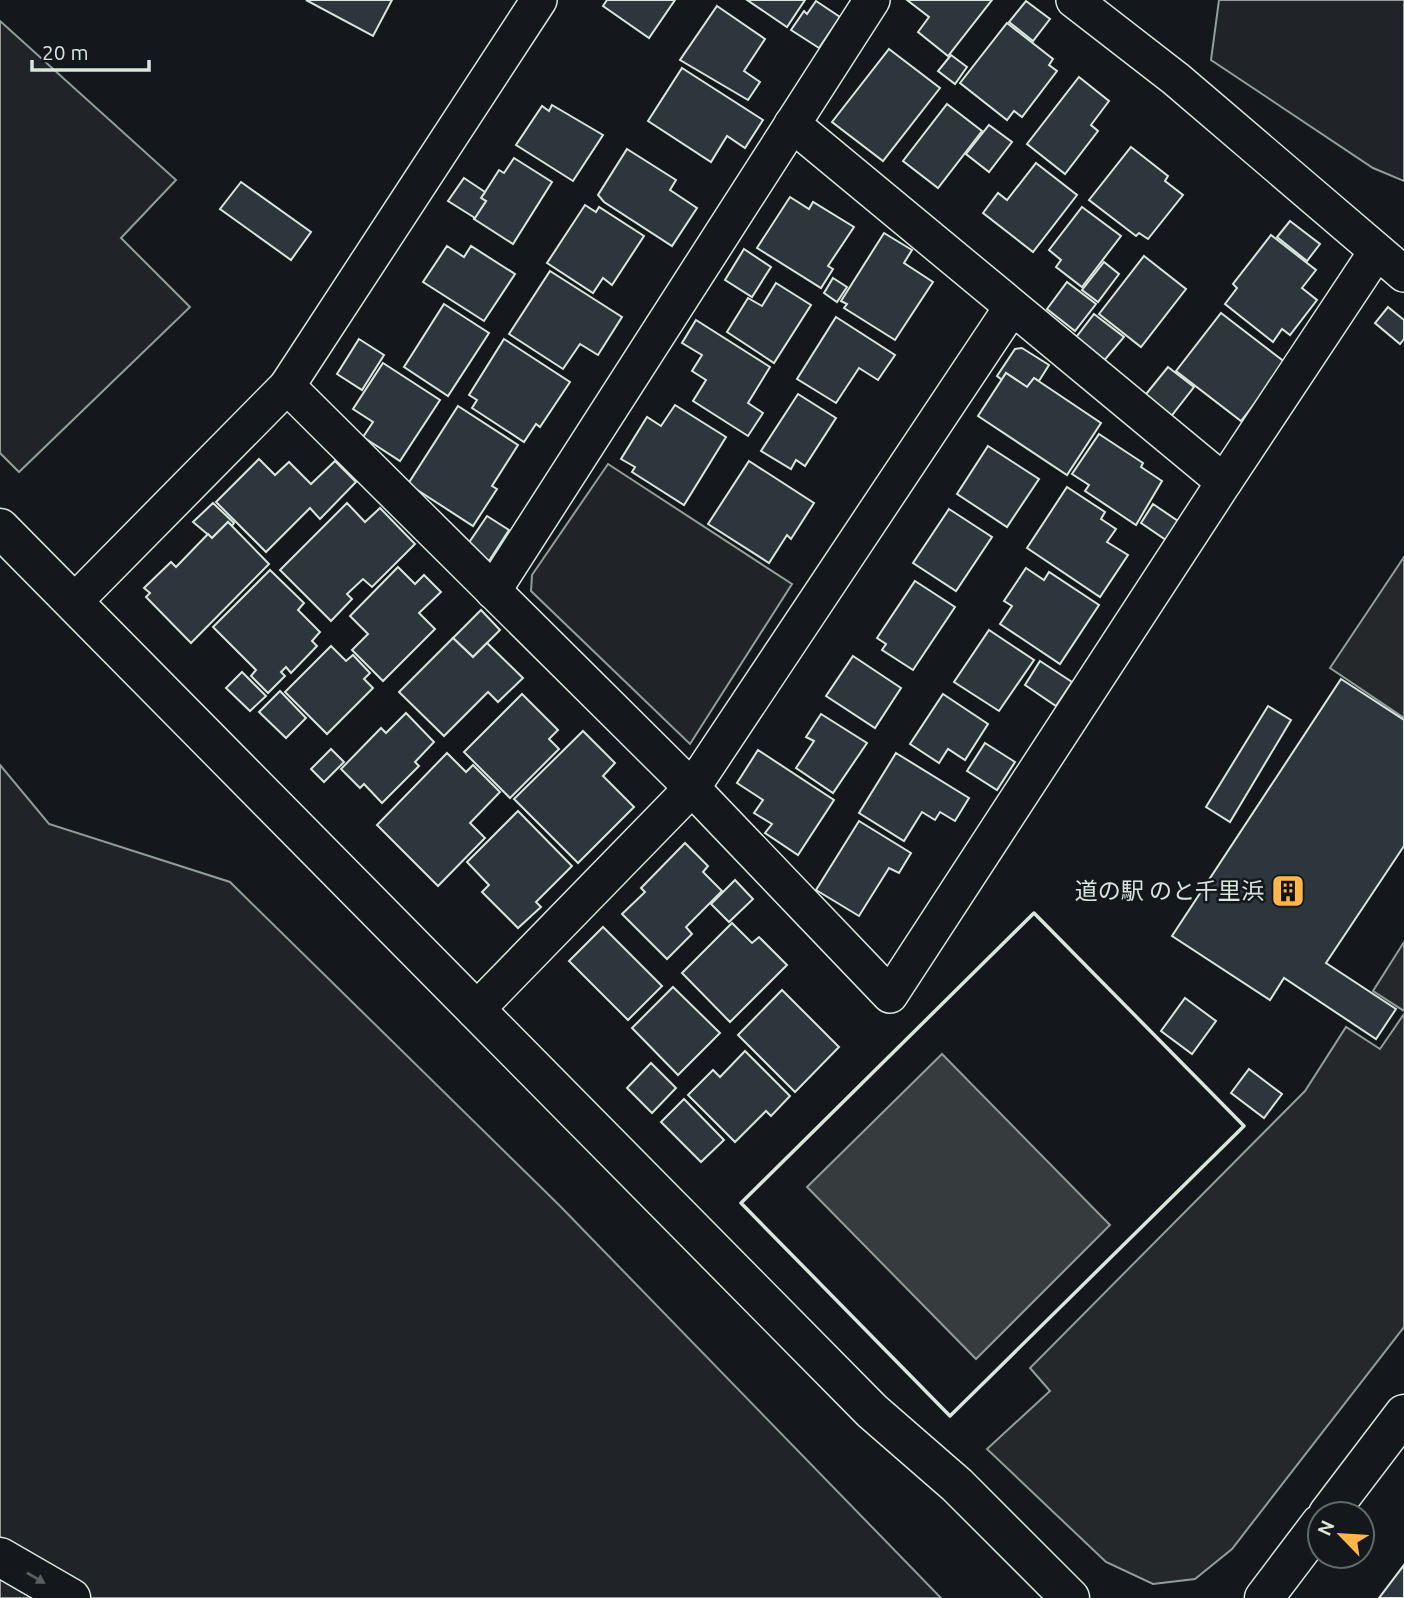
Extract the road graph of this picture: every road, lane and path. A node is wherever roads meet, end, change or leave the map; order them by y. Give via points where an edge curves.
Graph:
1 (539, 0) edge
2 (872, 0) edge
3 (1074, 0) edge
4 (792, 124) junction
5 (1377, 251) junction
6 (1404, 274) edge
7 (1012, 307) junction
8 (287, 386) junction
9 (1224, 482) junction
10 (0, 528) edge
11 (494, 591) junction
12 (73, 603) junction
13 (692, 788) junction
14 (475, 1011) junction
15 (1404, 1414) edge
16 (1339, 1500) edge
17 (1306, 1542) edge
18 (0, 1557) edge
19 (71, 1598) edge
20 (1070, 1598) edge
21 (1264, 1598) edge

1 - 8 street
2 - 4 street
3 - 5 street via 1176,79
4 - 7 street
4 - 11 street
5 - 6 street
5 - 9 street
7 - 9 street
7 - 13 street
8 - 11 street
8 - 12 street
9 - 13 street via 890,995
10 - 12 main road
11 - 13 street
12 - 14 main road
13 - 14 street
14 - 20 main road via 872,1411 957,1485
15 - 16 main road
17 - 21 main road
18 -> 19 main road

